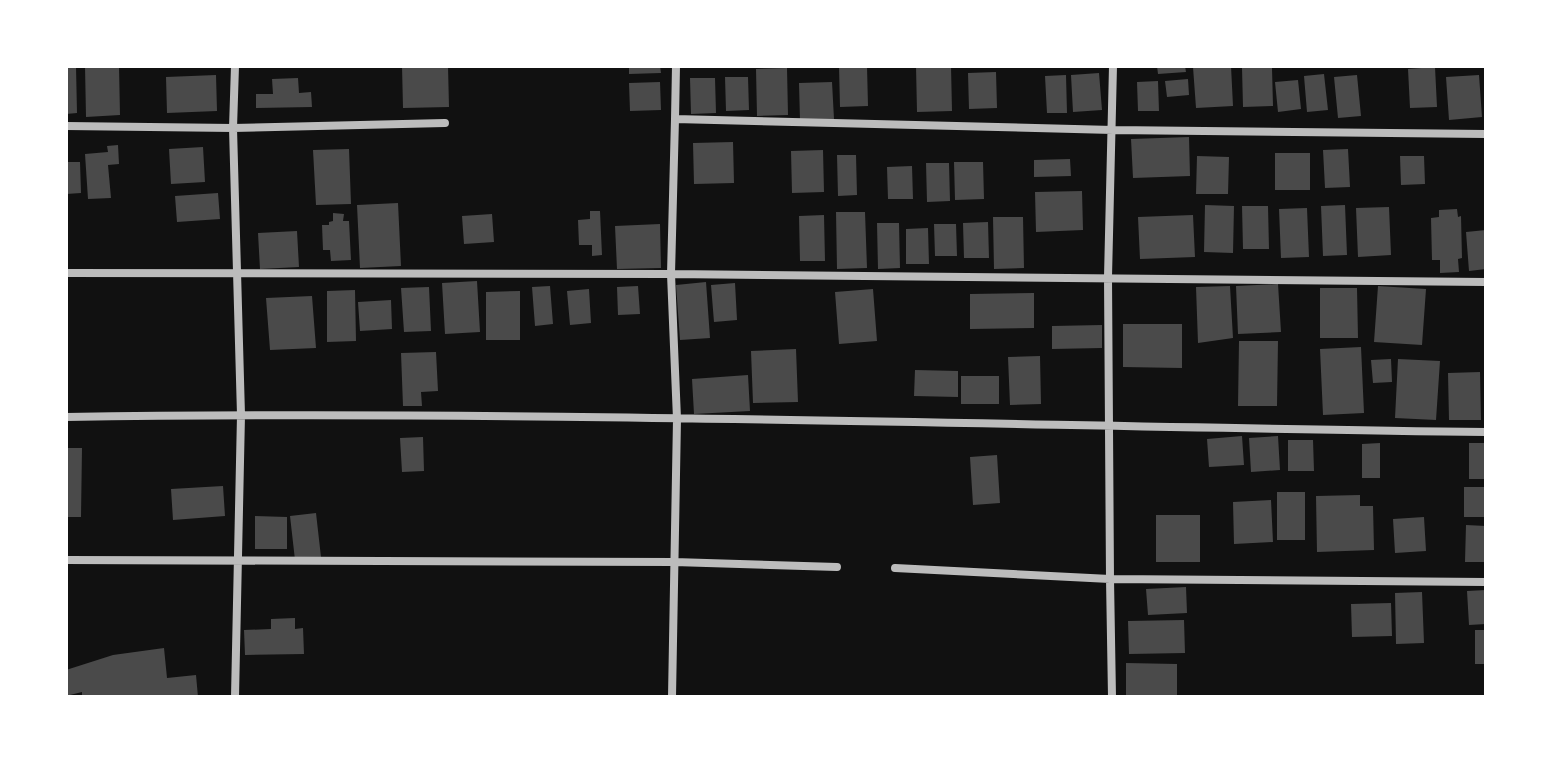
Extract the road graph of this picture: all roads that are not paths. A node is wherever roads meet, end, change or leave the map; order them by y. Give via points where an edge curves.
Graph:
1 (235, 66) edge
2 (676, 66) edge
3 (1113, 66) edge
4 (675, 119) junction
5 (445, 123) dead end
6 (66, 126) edge
7 (233, 128) junction
8 (1113, 130) junction
9 (1486, 134) edge
10 (66, 273) edge
11 (237, 274) junction
12 (671, 274) junction
13 (1108, 277) junction
14 (1486, 282) edge
15 (241, 415) junction
16 (66, 417) edge
17 (677, 419) junction
18 (1109, 428) junction
19 (1486, 432) edge
20 (66, 560) edge
21 (236, 560) junction
22 (674, 562) junction
23 (837, 567) dead end
24 (895, 568) dead end
25 (1110, 579) junction
26 (1486, 582) edge
27 (235, 697) edge
28 (672, 697) edge
29 (1112, 697) edge

1 - 7 street
2 - 4 street
3 - 8 street
4 - 8 street
4 - 12 street
5 - 7 street
6 - 7 street
7 - 11 street
8 - 9 street
8 - 13 street
10 - 11 street
11 - 12 street
11 - 15 street
12 - 13 street
12 - 17 street
13 - 14 street
13 - 18 street
15 - 16 street
15 - 17 street
15 - 21 street
17 - 18 street
17 - 22 street
18 - 19 street
18 - 25 street
20 - 21 street
21 - 22 street
21 - 27 street
22 - 23 street
22 - 28 street
24 - 25 street
25 - 26 street
25 - 29 street

